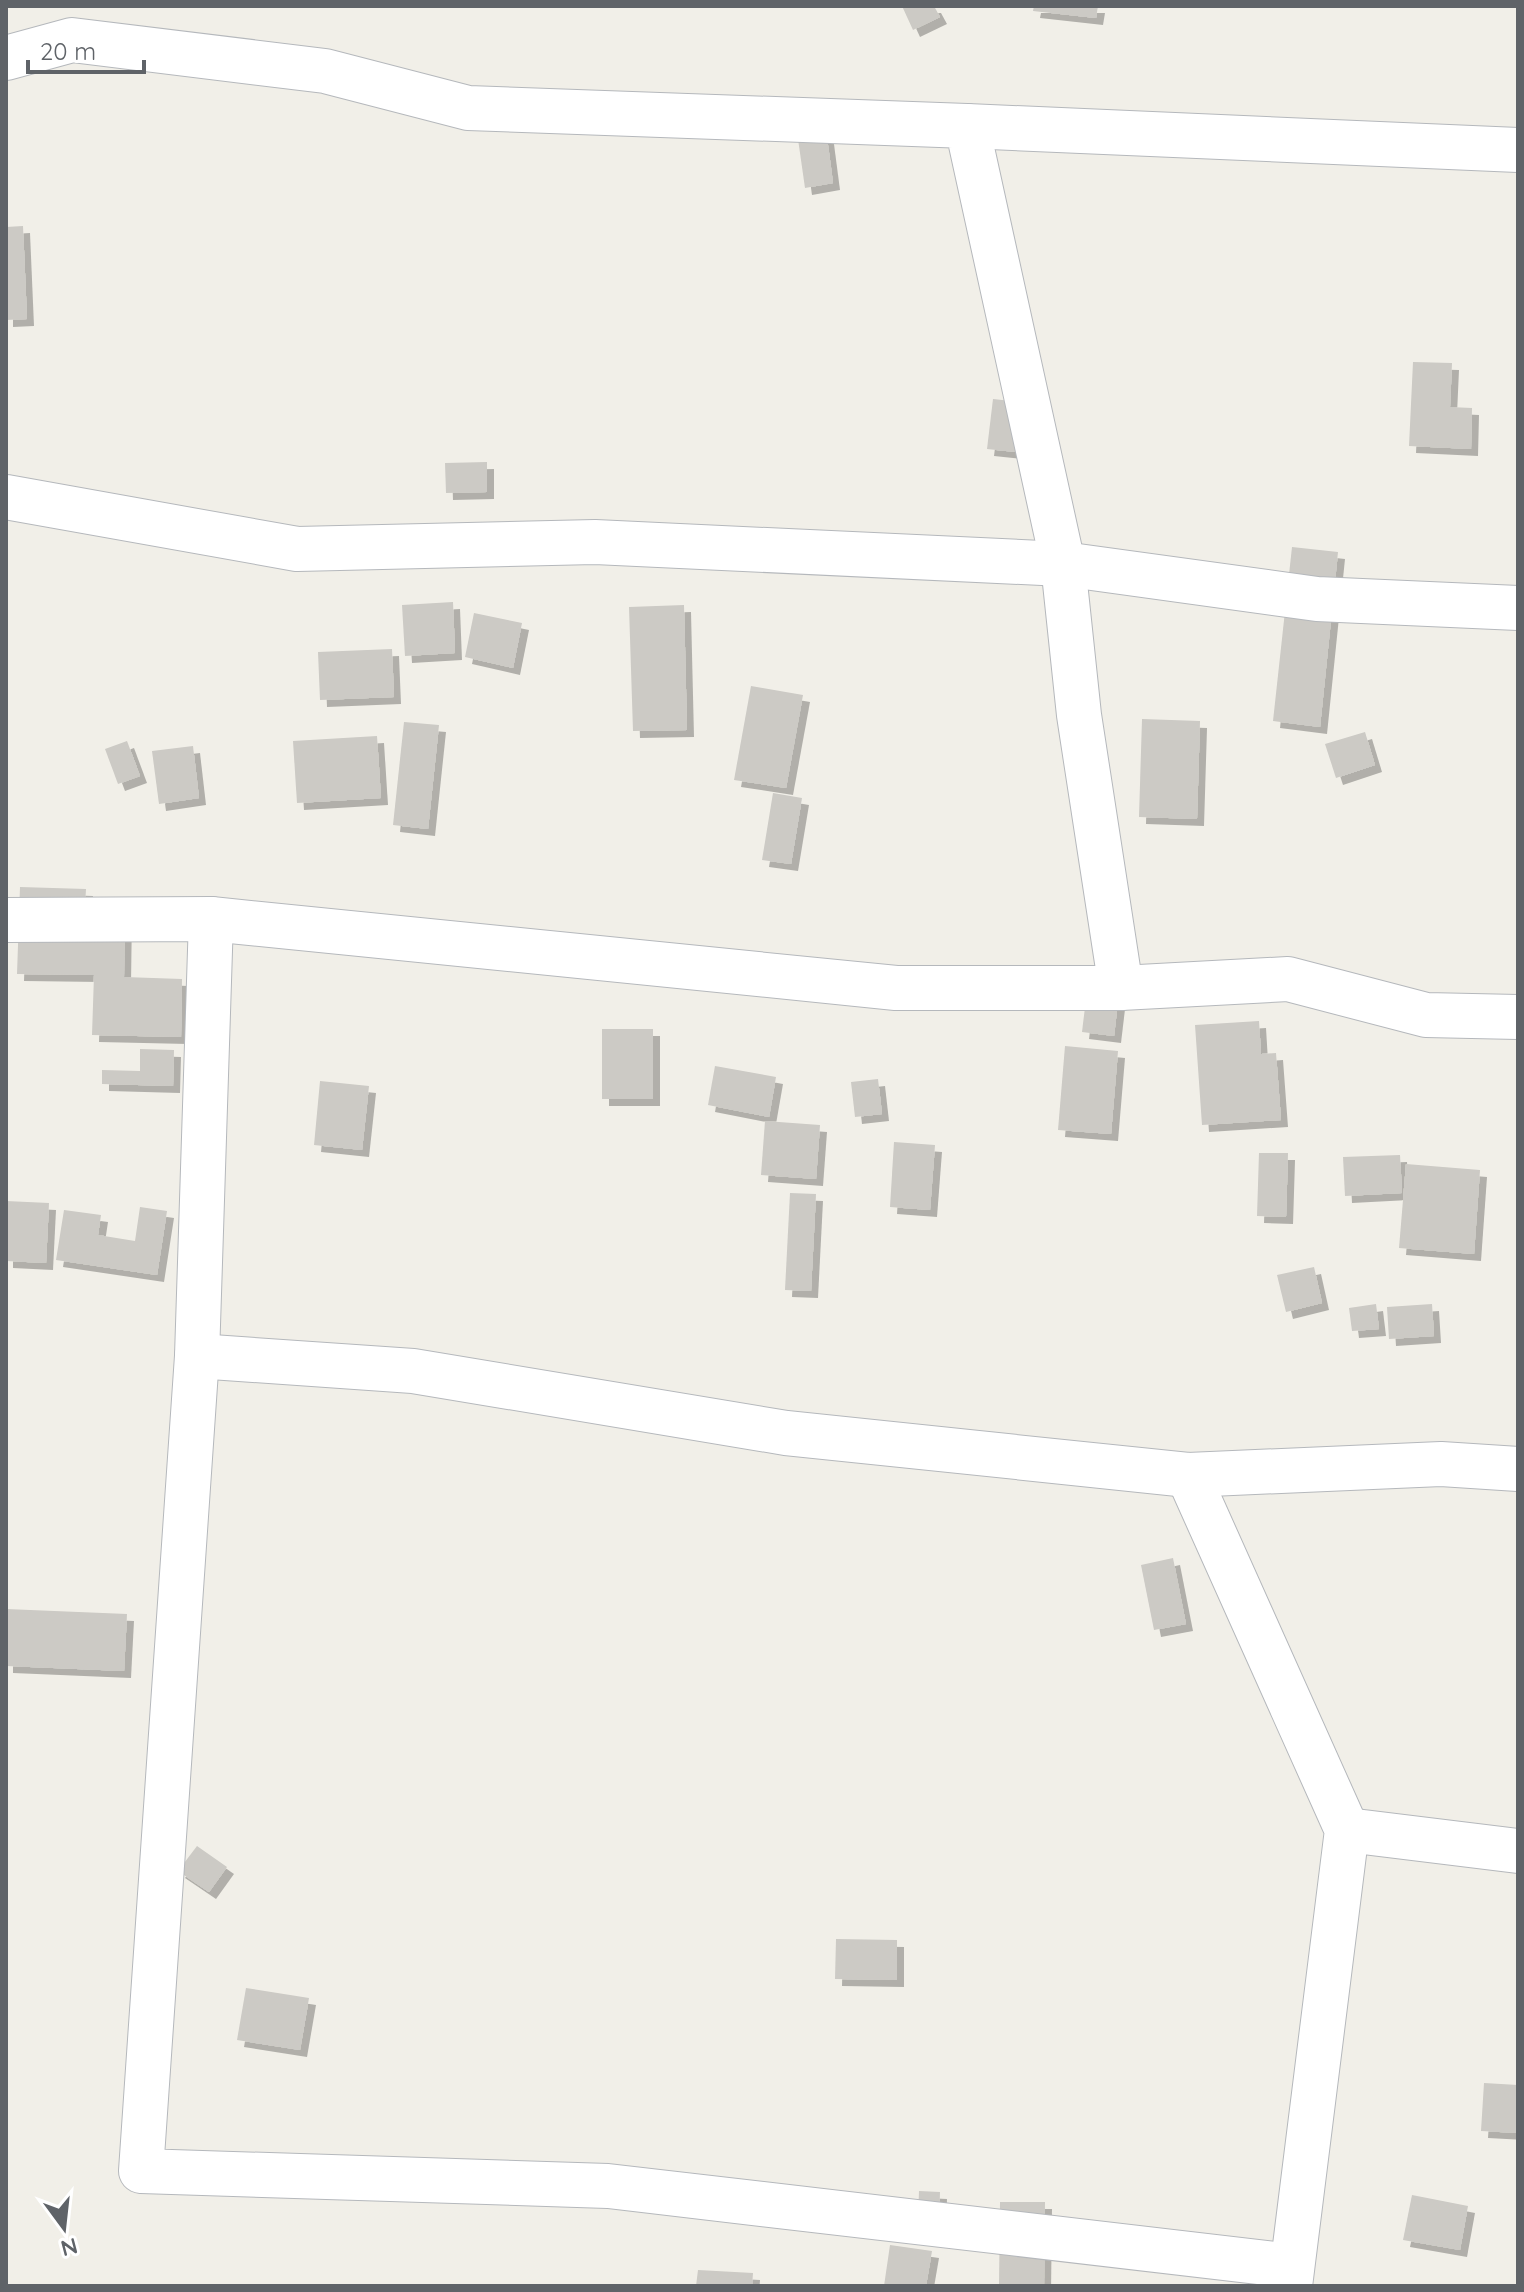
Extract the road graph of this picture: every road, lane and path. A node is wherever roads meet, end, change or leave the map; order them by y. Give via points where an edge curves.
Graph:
1 (6, 58) edge
2 (967, 126) junction
3 (1518, 150) edge
4 (6, 497) edge
5 (1063, 564) junction
6 (1518, 608) edge
7 (211, 919) junction
8 (6, 920) edge
9 (1121, 988) junction
10 (1518, 1017) edge
11 (197, 1356) junction
12 (1518, 1469) edge
13 (1188, 1475) junction
14 (1347, 1830) junction
15 (1518, 1851) edge
16 (1291, 2276) edge

1 - 2 street via 72,40 325,71 468,108
2 - 3 street
2 - 5 street
4 - 5 street via 297,549 595,542
5 - 6 street via 1317,599
5 - 9 street via 1079,715
7 - 8 street
7 - 9 street via 896,988
7 - 11 street
9 - 10 street via 1288,979 1426,1015
11 - 13 street via 413,1371 786,1433
11 - 16 street via 141,2171 608,2186
12 - 13 street via 1441,1464
13 - 14 street
14 - 15 street
14 - 16 street

